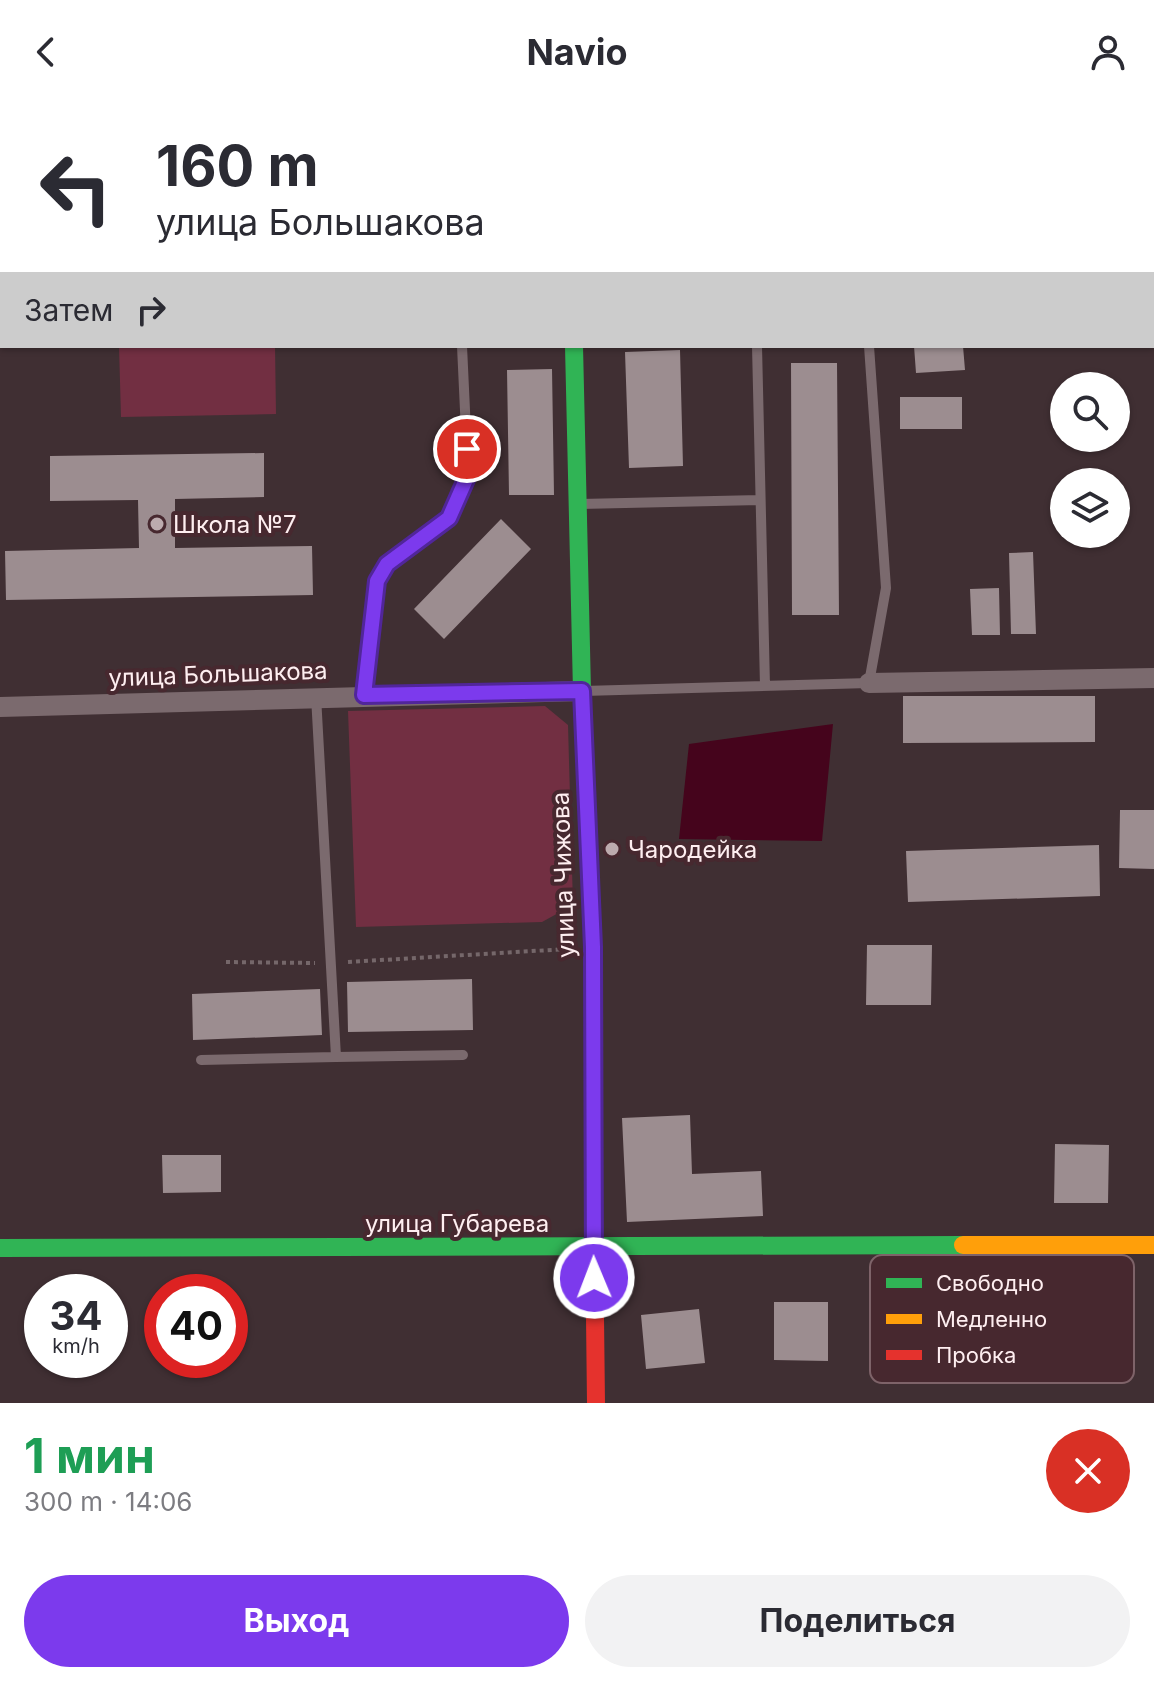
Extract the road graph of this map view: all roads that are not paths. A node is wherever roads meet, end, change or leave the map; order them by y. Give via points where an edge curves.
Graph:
1 (462, 348) edge
2 (574, 348) edge
3 (757, 348) edge
4 (869, 348) edge
5 (760, 500) junction
6 (578, 505) junction
7 (1154, 678) edge
8 (869, 683) junction
9 (765, 686) junction
10 (582, 691) junction
11 (364, 695) junction
12 (316, 696) junction
13 (0, 707) edge
14 (463, 1055) dead end
15 (336, 1057) junction
16 (201, 1060) dead end
17 (1154, 1245) edge
18 (593, 1247) junction
19 (0, 1248) edge
20 (596, 1403) edge

1 - 11 lane via 468,475 449,518 387,564 377,581
2 - 6 street, улица Чижова
3 - 5 lane
4 - 8 lane via 886,588
5 - 6 lane
5 - 9 lane
6 - 10 street, улица Чижова
7 - 8 street
8 - 9 lane
9 - 10 lane
10 - 11 street, улица Большакова
10 - 18 street, улица Чижова via 593,947
11 - 12 street, улица Большакова
12 - 13 street, улица Большакова
12 - 15 lane
14 - 15 lane
15 - 16 lane
17 - 18 street, улица Губарева
18 - 19 street, улица Губарева
18 - 20 street, улица Чижова

